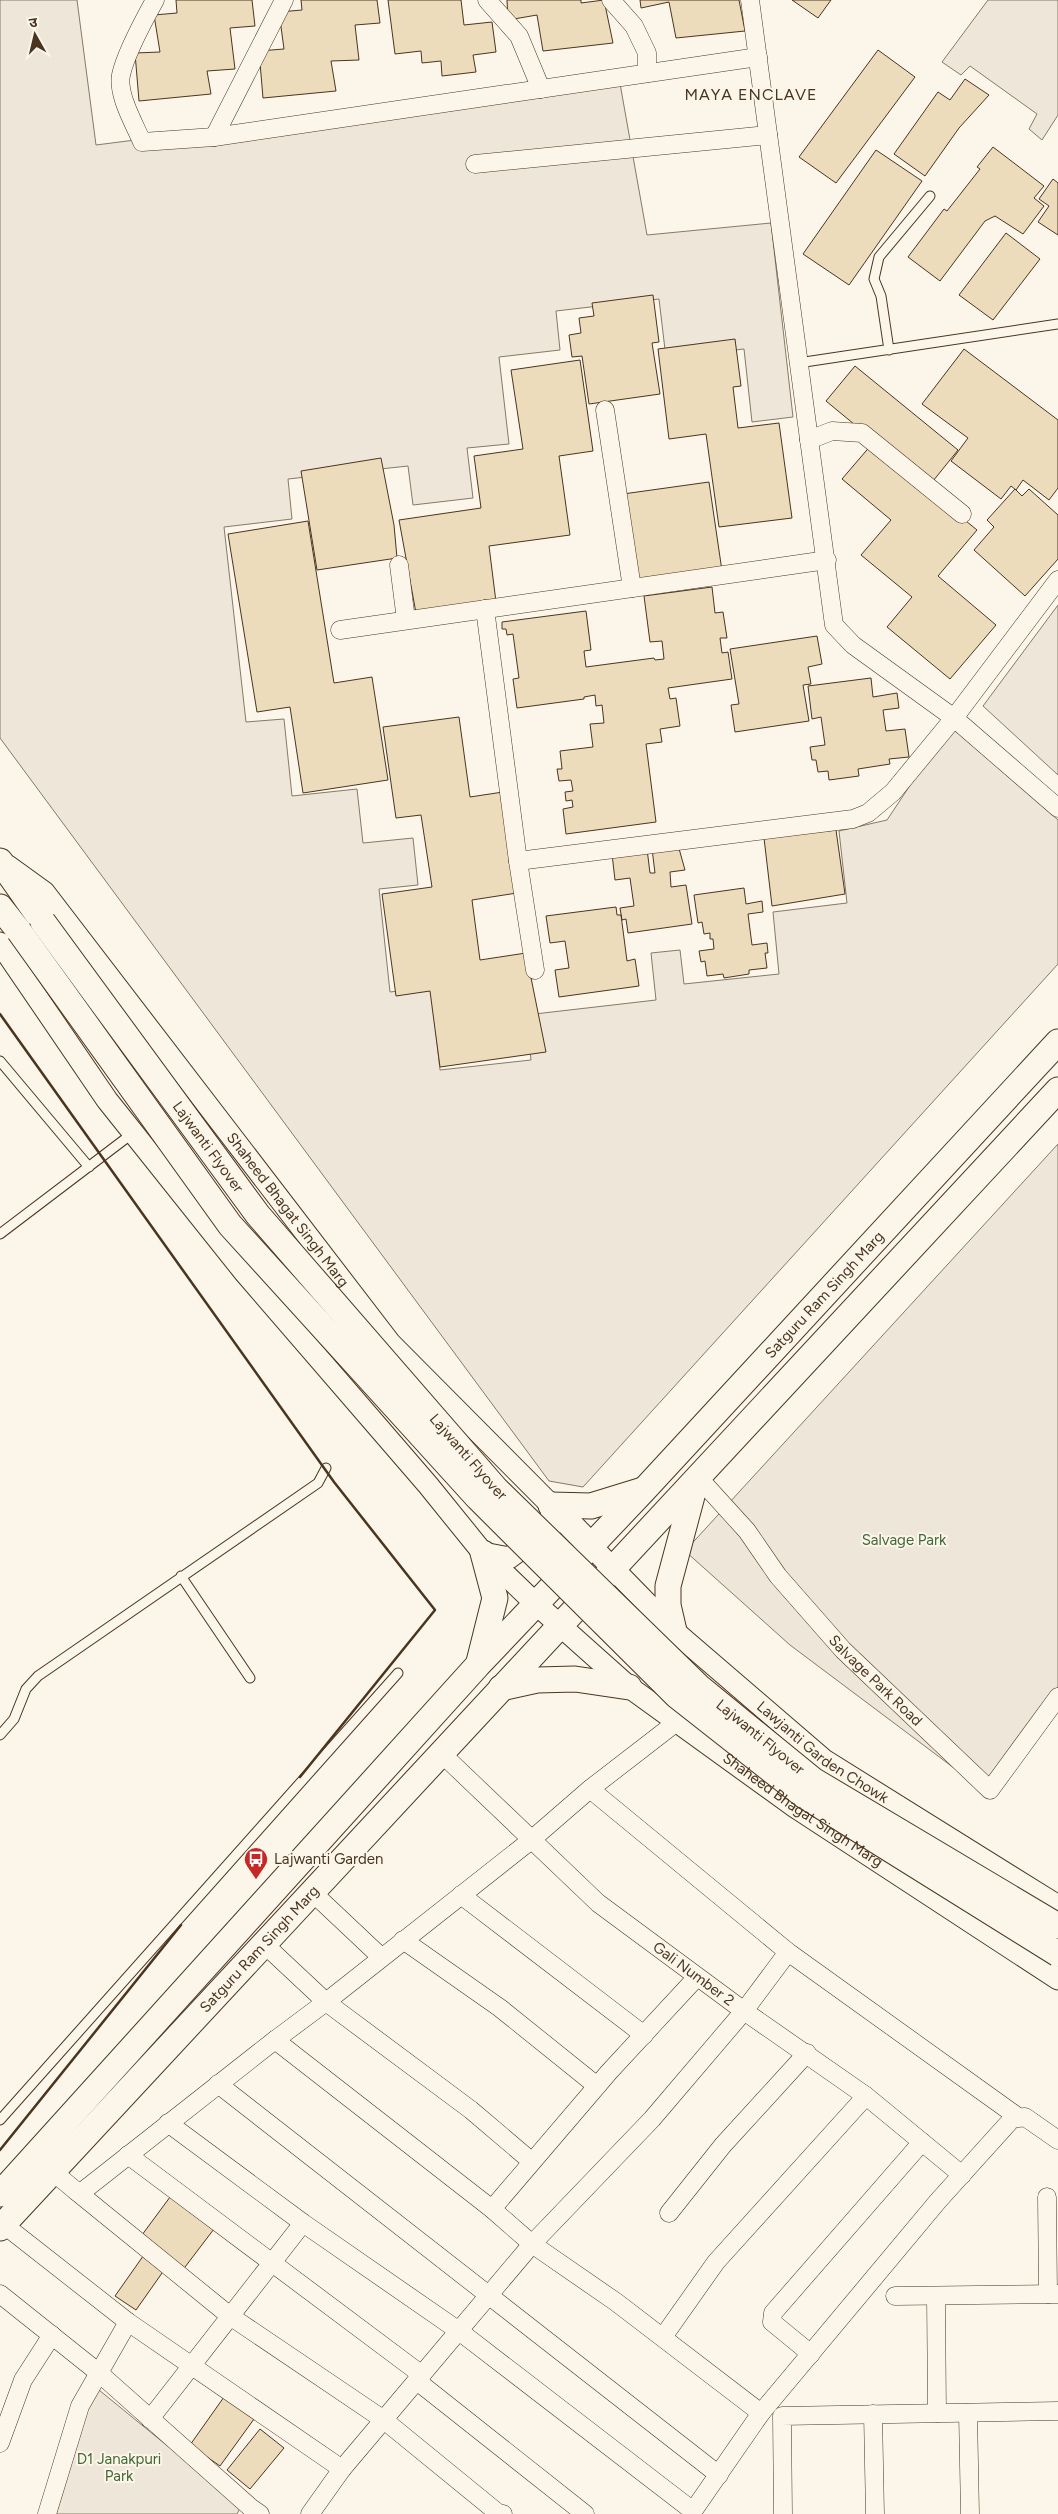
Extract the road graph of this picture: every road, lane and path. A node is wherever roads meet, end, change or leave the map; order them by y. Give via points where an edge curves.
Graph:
1 (155, 0) edge
2 (284, 0) edge
3 (487, 0) edge
4 (611, 0) edge
5 (750, 0) edge
6 (758, 57) junction
7 (647, 73) junction
8 (541, 89) junction
9 (768, 135) junction
10 (214, 137) junction
11 (475, 164) dead end
12 (930, 196) dead end
13 (1058, 324) edge
14 (889, 350) junction
15 (798, 363) junction
16 (605, 410) dead end
17 (809, 440) junction
18 (962, 514) dead end
19 (827, 560) junction
20 (399, 565) dead end
21 (1058, 580) edge
22 (632, 588) junction
23 (485, 609) junction
24 (406, 620) junction
25 (340, 630) dead end
26 (954, 718) junction
27 (1058, 808) edge
28 (0, 861) edge
29 (518, 861) junction
30 (0, 907) edge
31 (9, 937) edge
32 (535, 970) dead end
33 (1058, 1042) edge
34 (0, 1061) edge
35 (1058, 1090) edge
36 (133, 1133) junction
37 (89, 1167) junction
38 (0, 1234) edge
39 (326, 1468) dead end
40 (698, 1476) junction
41 (644, 1490) junction
42 (550, 1505) junction
43 (591, 1546) junction
44 (483, 1553) junction
45 (612, 1568) junction
46 (181, 1576) junction
47 (536, 1604) junction
48 (560, 1625) junction
49 (674, 1631) junction
50 (478, 1665) junction
51 (398, 1673) dead end
52 (250, 1678) dead end
53 (629, 1687) junction
54 (501, 1688) junction
55 (1056, 1704) edge
56 (678, 1721) junction
57 (0, 1735) edge
58 (441, 1753) junction
59 (824, 1760) junction
60 (590, 1789) junction
61 (795, 1807) junction
62 (530, 1841) junction
63 (312, 1892) junction
64 (461, 1895) junction
65 (1058, 1906) edge
66 (1058, 1926) edge
67 (403, 1940) junction
68 (264, 1944) junction
69 (788, 1952) junction
70 (1058, 1954) edge
71 (381, 1958) junction
72 (697, 1977) junction
73 (1058, 1979) edge
74 (326, 2002) junction
75 (744, 2011) junction
76 (644, 2035) junction
77 (274, 2040) junction
78 (807, 2053) junction
79 (218, 2084) junction
80 (597, 2086) junction
81 (866, 2096) junction
82 (1018, 2117) junction
83 (0, 2120) edge
84 (168, 2123) junction
85 (1058, 2140) edge
86 (922, 2142) junction
87 (128, 2155) junction
88 (531, 2161) junction
89 (52, 2171) junction
90 (962, 2175) junction
91 (76, 2191) junction
92 (0, 2194) edge
93 (1047, 2197) dead end
94 (492, 2209) junction
95 (669, 2213) dead end
96 (303, 2223) junction
97 (2, 2226) edge
98 (532, 2244) junction
99 (272, 2261) junction
100 (0, 2294) edge
101 (1053, 2294) edge
102 (489, 2295) junction
103 (895, 2296) dead end
104 (936, 2296) junction
105 (230, 2316) junction
106 (128, 2322) junction
107 (459, 2331) junction
108 (52, 2335) junction
109 (663, 2338) junction
110 (811, 2354) junction
111 (191, 2365) junction
112 (98, 2373) junction
113 (420, 2378) junction
114 (1058, 2411) edge
115 (937, 2413) junction
116 (968, 2413) junction
117 (761, 2414) junction
118 (873, 2414) junction
119 (150, 2419) junction
120 (384, 2420) junction
121 (0, 2443) edge
122 (342, 2470) junction
123 (719, 2475) junction
124 (252, 2512) edge
125 (692, 2513) edge
126 (47, 2514) edge
127 (310, 2514) edge
128 (503, 2514) edge
129 (585, 2514) edge
130 (783, 2514) edge
131 (876, 2514) edge
132 (970, 2514) edge

1 - 10 street via 121,76 124,102 142,142
2 - 10 street
3 - 8 street via 519,36
4 - 7 street via 634,26 647,53
5 - 6 street
6 - 7 street
6 - 9 street
7 - 8 street
8 - 10 street
9 - 11 street
9 - 15 street
12 - 14 lane via 879,257 874,279 881,296
13 - 14 lane
14 - 15 lane
15 - 17 street
16 - 22 street
17 - 18 street via 832,431 862,433
17 - 19 street
19 - 22 street
19 - 26 street via 834,625 853,646
20 - 24 street
21 - 26 street
22 - 23 street
23 - 24 street
23 - 29 street
24 - 25 street
26 - 27 street
26 - 29 street via 893,792 868,812 853,819
28 - 42 street, Shaheed Bhagat Singh Marg via 44,892 390,1344
28 - 66 main road, Lajwanti Flyover, bridge via 258,1214 496,1489 699,1687 814,1780
29 - 32 street
30 - 31 main road, Lajwanti Flyover
31 - 36 street via 107,1100
31 - 70 main road, Lajwanti Flyover, bridge via 230,1225 478,1498 670,1689 803,1794
33 - 41 main road, Satguru Ram Singh Marg
34 - 37 lane
35 - 40 main road, Satguru Ram Singh Marg
36 - 37 lane
36 - 44 street via 245,1273
37 - 38 lane
39 - 46 lane via 318,1482
40 - 45 main road, Satguru Ram Singh Marg
40 - 49 main road via 668,1586 668,1605
40 - 55 street, Salvage Park Road via 747,1531 778,1576 843,1650 990,1790
41 - 42 main road via 591,1506
41 - 43 main road, Satguru Ram Singh Marg
42 - 43 main road, Shaheed Bhagat Singh Marg
42 - 44 street via 552,1526 509,1558
43 - 45 street, Lawjanti Garden Chowk
43 - 47 main road
44 - 47 street
44 - 50 main road via 495,1598
45 - 48 main road
45 - 49 street, Lawjanti Garden Chowk
46 - 52 lane
46 - 57 lane via 38,1676 26,1689 14,1719
47 - 48 street
47 - 50 main road, Satguru Ram Singh Marg
48 - 53 street, Shaheed Bhagat Singh Marg
48 - 54 main road, Satguru Ram Singh Marg
49 - 59 street, Lawjanti Garden Chowk
50 - 92 main road, Satguru Ram Singh Marg
51 - 83 lane
53 - 54 main road via 575,1679 537,1680
53 - 56 street, Shaheed Bhagat Singh Marg
54 - 58 main road, Satguru Ram Singh Marg
56 - 60 street
56 - 61 street, Shaheed Bhagat Singh Marg
58 - 62 street, Gali Number 2
58 - 63 main road, Satguru Ram Singh Marg
59 - 61 street via 803,1764 786,1788
59 - 65 street, Lawjanti Garden Chowk
60 - 62 street
60 - 69 street
61 - 73 street, Shaheed Bhagat Singh Marg
62 - 64 street
62 - 72 street, Gali Number 2 via 598,1903
63 - 68 main road, Satguru Ram Singh Marg
63 - 71 street
64 - 67 street
64 - 76 street
67 - 71 street
67 - 80 street via 500,2008
68 - 74 street
68 - 89 main road, Satguru Ram Singh Marg
69 - 75 street
69 - 82 street
71 - 74 street
72 - 75 street, Gali Number 2
72 - 76 street
74 - 77 street
74 - 88 street via 471,2110
75 - 78 street, Gali Number 2
75 - 98 street via 652,2119
76 - 80 street
77 - 79 street
77 - 94 street
78 - 81 street, Gali Number 2
78 - 95 street via 723,2145
79 - 84 street
79 - 102 street
80 - 88 street
81 - 86 street, Gali Number 2
81 - 109 street via 716,2262
82 - 85 street via 1025,2117
82 - 90 street via 1012,2119
84 - 87 street
84 - 96 street
86 - 90 street, Gali Number 2
86 - 110 street via 773,2313 772,2322
87 - 91 street via 83,2191
87 - 99 street
88 - 94 street
89 - 91 street
89 - 97 main road, Satguru Ram Singh Marg
90 - 110 street
91 - 105 street
93 - 101 street
94 - 98 street
96 - 99 street
96 - 107 street
97 - 106 street
98 - 102 street
98 - 109 street
99 - 105 street
99 - 113 street
100 - 108 street
101 - 104 street
102 - 107 street
102 - 123 street
103 - 104 street
104 - 115 street
105 - 111 street
105 - 120 street
106 - 111 street
106 - 112 street
107 - 113 street
107 - 125 street
108 - 112 street
108 - 121 street via 23,2380
109 - 117 street
110 - 117 street
111 - 119 street
111 - 122 street
112 - 119 street
112 - 126 street via 80,2406
113 - 120 street
113 - 129 street
114 - 116 street
115 - 116 street
115 - 118 street
116 - 132 street
117 - 123 street
118 - 130 street via 782,2416
118 - 131 street
119 - 124 street
120 - 122 street
120 - 128 street
122 - 127 street
123 - 125 street

